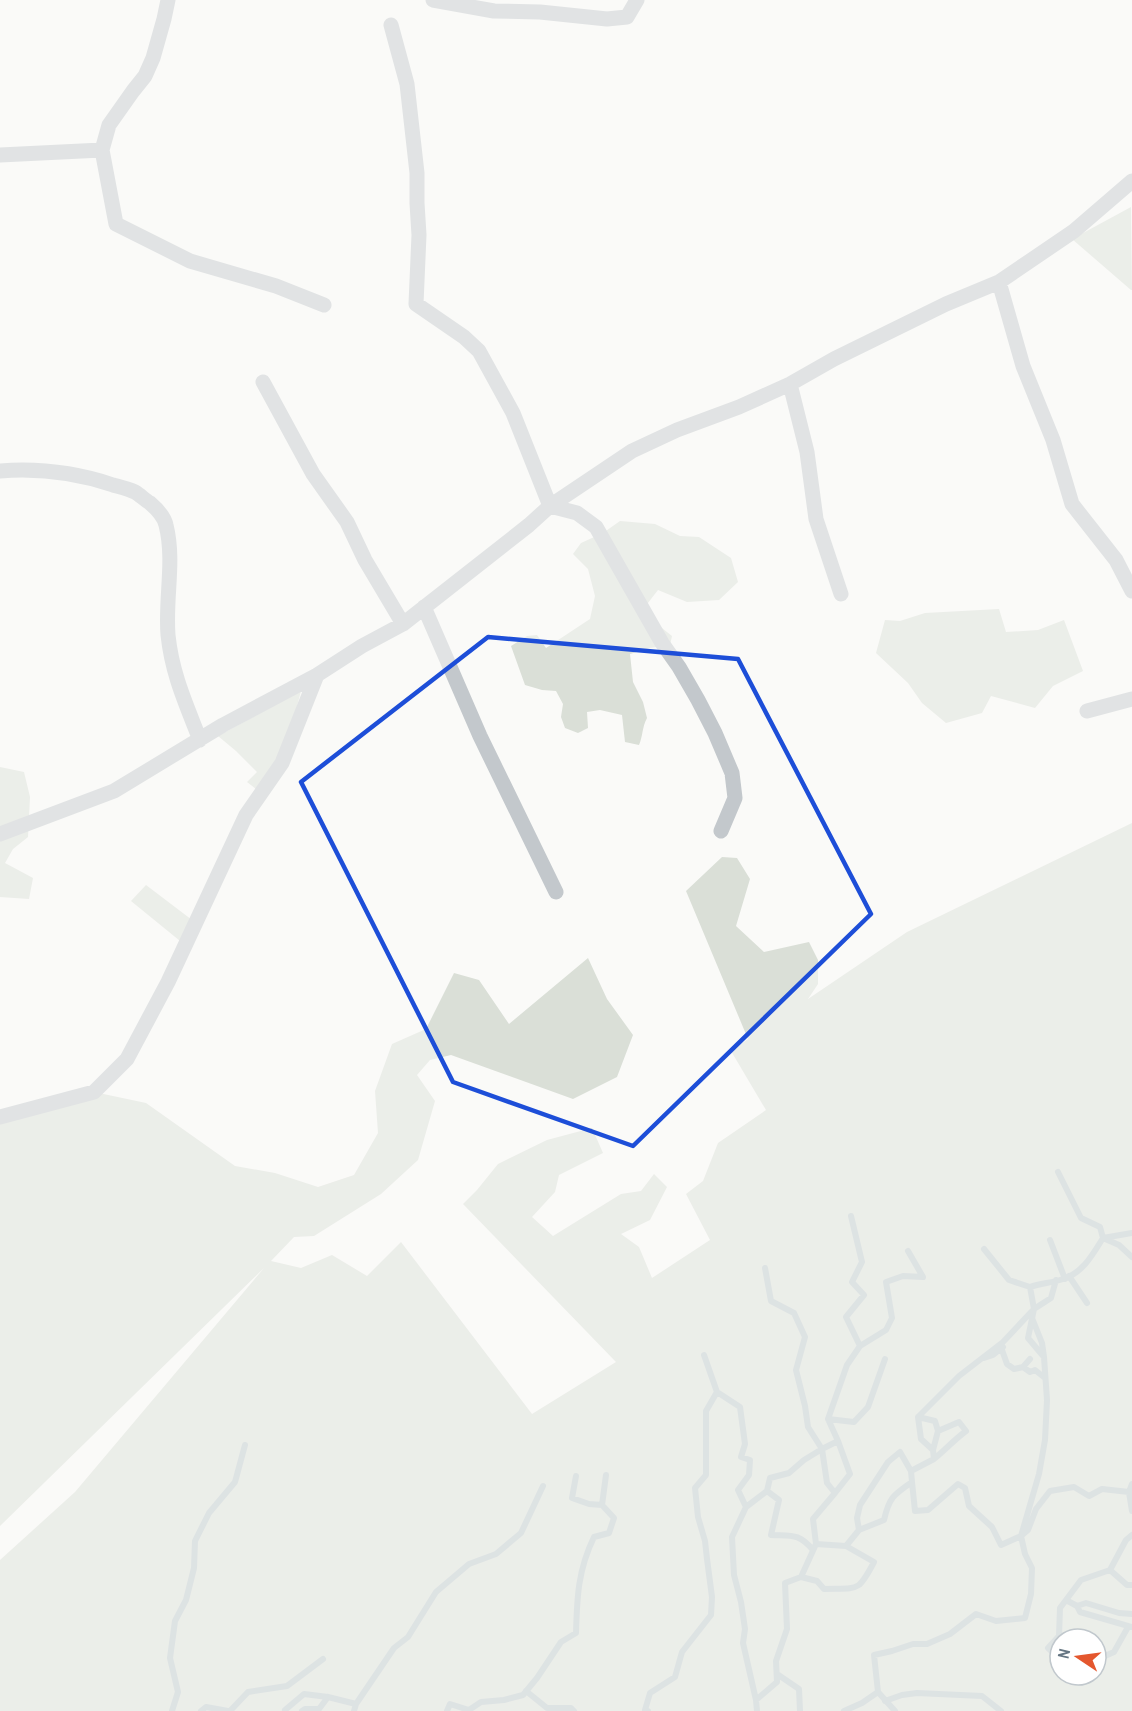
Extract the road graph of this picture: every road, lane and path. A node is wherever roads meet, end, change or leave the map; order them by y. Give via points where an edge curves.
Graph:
1 (168, 0) edge
2 (433, 0) edge
3 (637, 0) edge
4 (391, 25) dead end
5 (102, 150) junction
6 (0, 155) edge
7 (1132, 181) edge
8 (999, 282) junction
9 (324, 305) dead end
10 (263, 382) dead end
11 (790, 384) junction
12 (0, 471) edge
13 (550, 506) junction
14 (1132, 591) edge
15 (841, 594) dead end
16 (424, 607) junction
17 (403, 624) junction
18 (318, 675) junction
19 (1132, 699) edge
20 (1087, 711) dead end
21 (200, 740) junction
22 (721, 831) dead end
23 (0, 834) edge
24 (556, 892) dead end
25 (0, 1117) edge

1 - 5 street via 153,58 145,76 109,125
2 - 3 street via 494,10 607,19 627,17
4 - 13 street via 407,84 417,173 416,304 479,351 513,413
5 - 6 street
5 - 9 street via 116,224 190,261 276,286
7 - 8 street via 1074,231
8 - 11 street via 946,304
8 - 14 street via 1023,366 1053,440 1072,504 1116,560
10 - 17 street
11 - 13 street via 632,451
11 - 15 street via 807,452 816,519
12 - 21 street via 25,470 96,479 136,493 158,511 166,522 170,563 168,633 172,666
13 - 16 street
13 - 22 street via 578,513 596,527 698,699 732,773 735,798
16 - 17 street
16 - 24 street via 480,736
17 - 18 street
18 - 21 street
18 - 25 street via 282,763 246,815 168,982 127,1059 94,1092
19 - 20 street
21 - 23 street via 114,791

